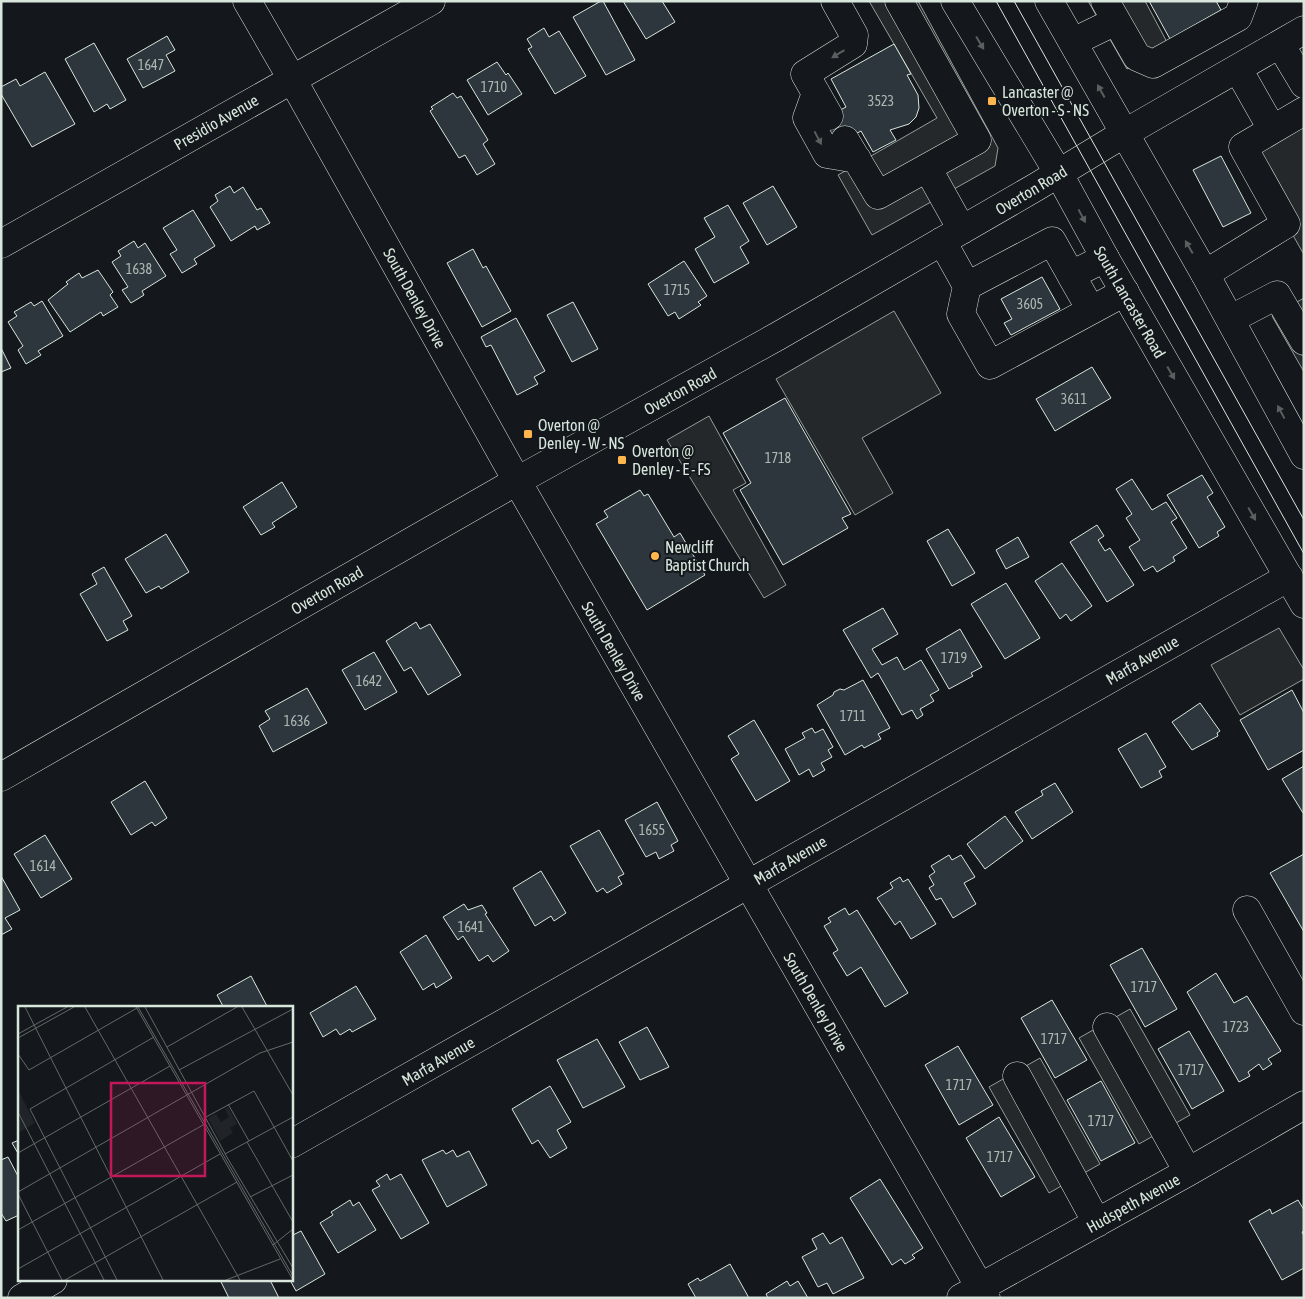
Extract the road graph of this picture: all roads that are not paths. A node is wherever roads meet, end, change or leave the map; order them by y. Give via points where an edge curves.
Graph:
1 (247, 1) edge
2 (431, 1) edge
3 (835, 1) edge
4 (899, 1) edge
5 (955, 1) edge
6 (1049, 1) edge
7 (1244, 1) edge
8 (1111, 11) edge
9 (1304, 30) edge
10 (1074, 42) junction
11 (1280, 44) junction
12 (1238, 68) junction
13 (292, 79) junction
14 (1304, 84) edge
15 (1304, 110) edge
16 (1272, 129) junction
17 (1124, 133) junction
18 (928, 169) junction
19 (1059, 174) junction
20 (952, 236) junction
21 (1, 244) edge
22 (1105, 258) junction
23 (1205, 274) junction
24 (1071, 275) junction
25 (967, 286) junction
26 (1124, 292) junction
27 (1091, 310) junction
28 (1231, 319) junction
29 (1304, 341) edge
30 (1304, 455) edge
31 (517, 481) junction
32 (1289, 577) junction
33 (1304, 604) edge
34 (1, 777) edge
35 (748, 883) junction
36 (1247, 910) dead end
37 (1304, 1011) edge
38 (1107, 1027) dead end
39 (1017, 1076) dead end
40 (1304, 1105) edge
41 (292, 1143) edge
42 (1188, 1172) junction
43 (1097, 1223) junction
44 (50, 1282) edge
45 (976, 1294) edge
46 (22, 1298) edge

1 - 13 street, South Denley Drive
2 - 13 street, Presidio Avenue
3 -> 18 street via 854,35 853,44 804,74 823,104 807,118 827,154 851,150 878,195
4 - 18 street via 977,140
5 -> 19 street, South Lancaster Road
6 - 10 street
7 - 8 street via 1238,17 1153,64 1137,57
8 - 10 street
9 - 11 street, Overton Road
17 -> 10 street
11 - 12 street, Overton Road
11 - 14 street
12 - 16 street
12 - 17 street, Overton Road
13 - 21 street, Presidio Avenue
13 - 31 street, South Denley Drive
15 - 16 street
16 - 23 street via 1243,147 1286,224
17 - 19 street, Overton Road
23 -> 17 street
18 - 20 street
19 - 20 street, Overton Road
19 -> 22 street, South Lancaster Road
20 - 25 street
20 - 31 street, Overton Road
22 - 24 street
22 - 26 street, South Lancaster Road
23 - 28 street
24 - 25 street via 1052,241
24 - 27 street
25 - 27 street via 961,314 990,365
26 - 27 street
26 -> 32 street, South Lancaster Road
28 - 29 street via 1277,295
30 -> 28 street
31 - 34 street, Overton Road
31 - 35 street, South Denley Drive
32 - 33 street, South Lancaster Road
32 - 35 street, Marfa Avenue
35 - 41 street, Marfa Avenue
35 - 45 street, South Denley Drive
36 - 37 street
38 - 42 street
39 - 43 street
40 - 42 street, Hudspeth Avenue
42 - 43 street, Hudspeth Avenue
43 - 45 street, Hudspeth Avenue
44 - 46 street

